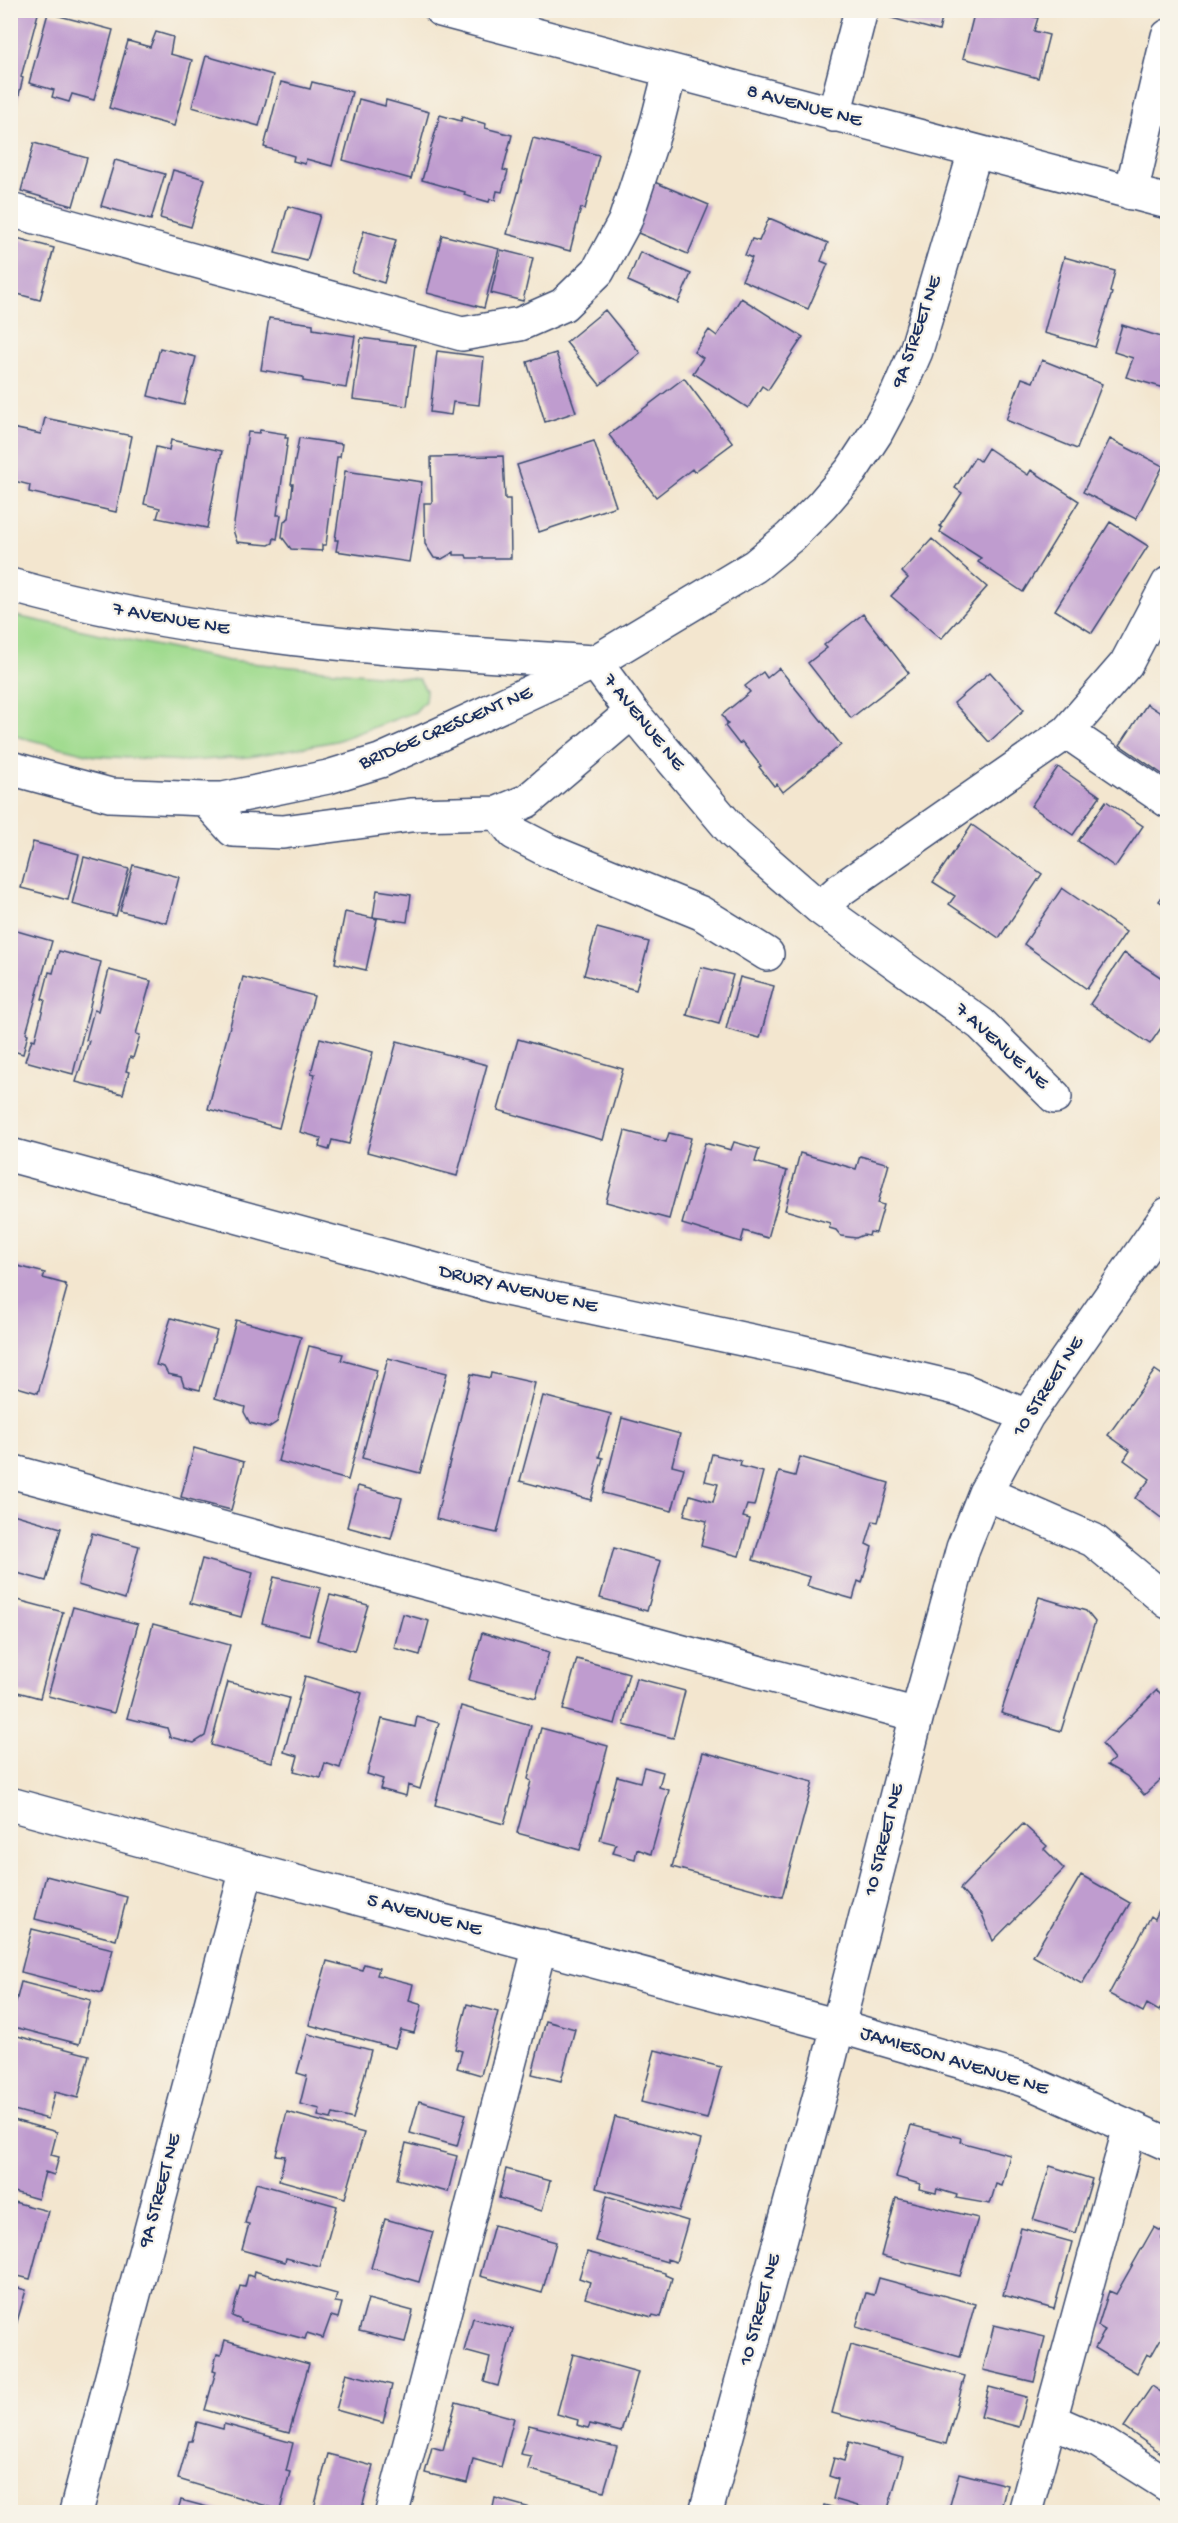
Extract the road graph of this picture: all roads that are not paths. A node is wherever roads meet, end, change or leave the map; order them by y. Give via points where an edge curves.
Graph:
1 (441, 10) edge
2 (861, 10) edge
3 (1167, 36) edge
4 (670, 72) junction
5 (834, 115) junction
6 (975, 152) junction
7 (1131, 193) junction
8 (1167, 202) edge
9 (10, 210) edge
10 (1167, 584) edge
11 (10, 585) edge
12 (595, 662) junction
13 (632, 712) junction
14 (1067, 732) junction
15 (10, 768) edge
16 (205, 799) junction
17 (1167, 801) edge
18 (498, 813) junction
19 (820, 908) junction
20 (767, 954) dead end
21 (1055, 1097) dead end
22 (10, 1155) edge
23 (1167, 1214) edge
24 (1027, 1416) junction
25 (10, 1471) edge
26 (985, 1493) junction
27 (1167, 1602) edge
28 (916, 1715) junction
29 (10, 1804) edge
30 (247, 1869) junction
31 (540, 1946) junction
32 (838, 2026) junction
33 (1130, 2127) junction
34 (1167, 2144) edge
35 (1050, 2420) junction
36 (1167, 2486) edge
37 (76, 2512) edge
38 (392, 2512) edge
39 (706, 2512) edge
40 (1025, 2512) edge

1 - 4 street, 8 AVENUE NE
2 - 5 street
3 - 7 street
4 - 5 street, 8 AVENUE NE
4 - 9 street via 625,222 598,271 563,305 520,324 462,334
5 - 6 street, 8 AVENUE NE
6 - 7 street, 8 AVENUE NE
6 - 12 street, 9A STREET NE via 916,351 893,403 851,471 790,537 755,566
7 - 8 street, 8 AVENUE NE
10 - 14 street via 1126,664
11 - 12 street, 7 AVENUE NE via 170,622 288,639
12 - 13 street, 7 AVENUE NE
12 - 16 street, BRIDGE CRESCENT NE via 380,761 328,777 223,799
13 - 18 street via 527,801
13 - 19 street, 7 AVENUE NE via 734,833
14 - 17 street
14 - 19 street via 840,890
15 - 16 street, BRIDGE CRESCENT NE via 110,795
16 - 18 street via 233,830 283,832 411,815
18 - 20 street via 514,833 531,842 701,912
19 - 21 street, 7 AVENUE NE via 981,1024
22 - 24 street, DRURY AVENUE NE via 502,1288 960,1389
23 - 24 street, 10 STREET NE
24 - 26 street, 10 STREET NE
25 - 28 street
26 - 27 street via 1093,1540
26 - 28 street, 10 STREET NE via 963,1548
28 - 32 street, 10 STREET NE
29 - 30 street, 5 AVENUE NE
30 - 31 street, 5 AVENUE NE
30 - 37 street, 9A STREET NE
31 - 32 street, 5 AVENUE NE
31 - 38 street
32 - 33 street, JAMIESON AVENUE NE via 1024,2080
32 - 39 street, 10 STREET NE
33 - 34 street, JAMIESON AVENUE NE
33 - 35 street
35 - 36 street via 1100,2442
35 - 40 street

